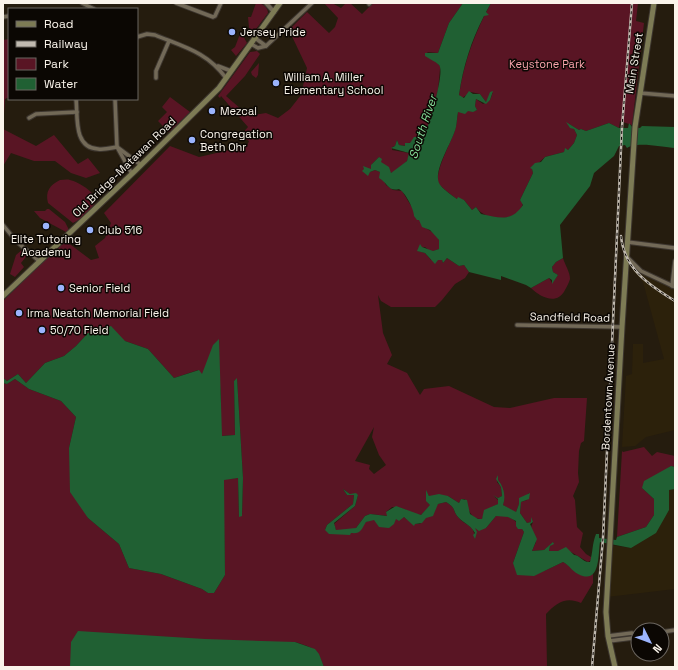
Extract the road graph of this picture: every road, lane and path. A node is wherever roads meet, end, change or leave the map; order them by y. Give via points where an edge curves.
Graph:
1 (82, 3) edge
2 (176, 3) edge
3 (221, 3) edge
4 (266, 3) edge
5 (280, 3) edge
6 (312, 3) edge
7 (654, 3) edge
8 (92, 8) edge
9 (275, 10) junction
10 (138, 37) edge
11 (255, 38) junction
12 (169, 41) junction
13 (250, 44) junction
14 (266, 46) junction
15 (217, 65) junction
16 (231, 71) junction
17 (156, 78) dead end
18 (226, 78) junction
19 (640, 93) junction
20 (675, 96) edge
21 (76, 100) edge
22 (115, 100) edge
23 (77, 112) junction
24 (29, 118) dead end
25 (635, 127) joint
26 (117, 147) junction
27 (128, 159) junction
28 (141, 165) junction
29 (132, 174) junction
30 (3, 225) edge
31 (627, 242) junction
32 (675, 248) edge
33 (626, 256) junction
34 (39, 261) junction
35 (675, 261) edge
36 (673, 286) edge
37 (3, 296) edge
38 (517, 325) dead end
39 (622, 327) junction
40 (630, 634) edge
41 (608, 639) junction
42 (615, 667) edge

1 - 8 street
2 - 3 street via 213,17 216,16
4 - 9 street
5 - 9 main road, Old Bridge-Matawan Road
6 - 14 street
7 - 19 main road, Main Street
9 - 11 main road, Old Bridge-Matawan Road
10 - 12 street via 155,35
11 - 13 main road, Old Bridge-Matawan Road
11 - 14 street
12 - 15 street via 204,56
12 - 17 street via 156,71
13 - 14 street via 258,48
13 - 16 main road, Old Bridge-Matawan Road
15 - 16 street
15 - 18 street
16 - 18 main road, Old Bridge-Matawan Road
18 - 28 main road, Old Bridge-Matawan Road via 197,111
19 - 20 street
19 - 25 main road, Main Street
21 - 23 street
22 - 26 street
23 - 24 street via 36,114
23 - 26 street via 83,142 97,149
25 - 31 main road, Bordentown Avenue
26 - 27 street
27 - 28 street
27 - 29 street
28 - 29 main road, Old Bridge-Matawan Road
29 - 34 main road, Old Bridge-Matawan Road
30 - 34 street
31 - 32 street
31 - 33 main road, Bordentown Avenue
33 - 36 street via 641,271
33 - 39 main road, Bordentown Avenue
34 - 37 main road, Old Bridge-Matawan Road
35 - 36 street
38 - 39 street, Sandfield Road
39 - 41 main road, Bordentown Avenue via 606,612
40 - 41 street
41 - 42 main road, Bordentown Avenue

